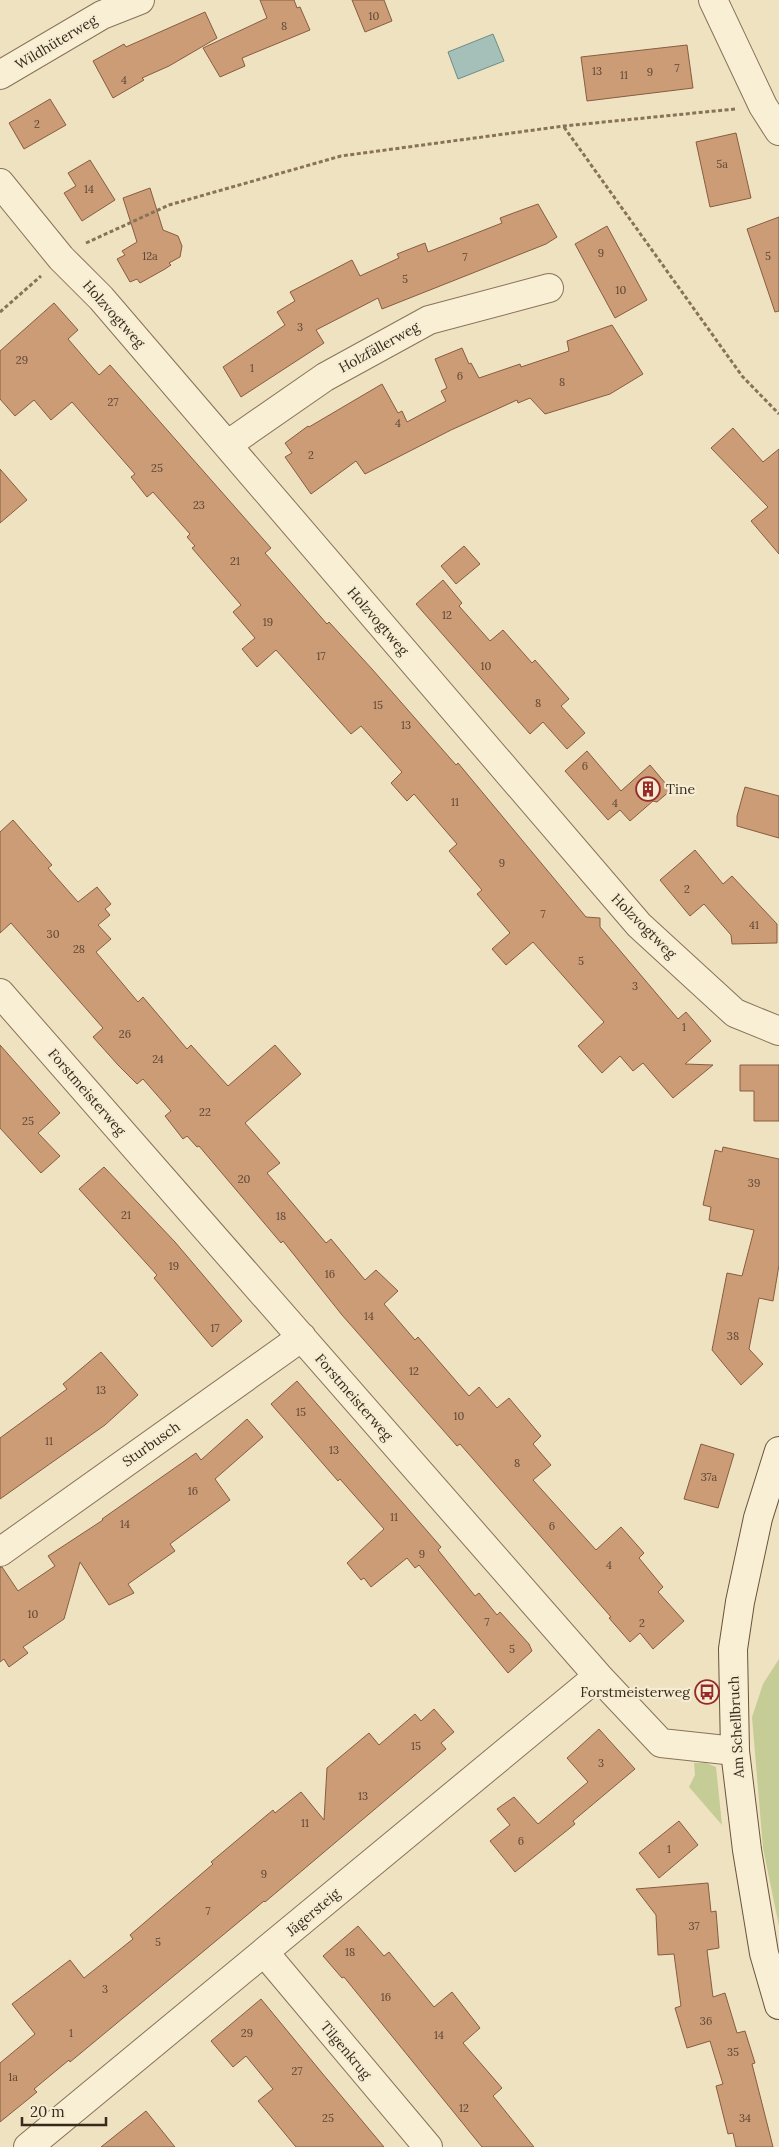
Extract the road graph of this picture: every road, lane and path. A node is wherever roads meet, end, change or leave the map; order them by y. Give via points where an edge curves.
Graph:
1 (140, 0) edge
2 (714, 0) edge
3 (0, 75) edge
4 (763, 106) junction
5 (564, 126) junction
6 (779, 131) edge
7 (0, 184) edge
8 (62, 258) junction
9 (548, 288) dead end
10 (0, 312) edge
11 (779, 414) edge
12 (227, 445) junction
13 (0, 993) edge
14 (779, 1031) edge
15 (302, 1337) junction
16 (779, 1451) edge
17 (0, 1552) edge
18 (598, 1676) junction
19 (735, 1751) junction
20 (264, 1952) junction
21 (779, 2006) edge
22 (28, 2147) edge
23 (428, 2147) edge

1 - 3 street, Wildhüterweg via 102,15
2 - 4 street
4 - 5 path
4 - 6 street
5 - 8 path via 341,156 169,206
5 - 11 path via 742,376
7 - 8 street, Holzvogtweg
8 - 10 path
8 - 12 street, Holzvogtweg via 101,298
9 - 12 street, Holzfällerweg via 430,320 325,377
12 - 14 street, Holzvogtweg via 638,925 736,1013
13 - 15 street, Forstmeisterweg
15 - 17 street, Sturbusch
15 - 18 street, Forstmeisterweg
16 - 19 street, Am Schellbruch via 758,1518 733,1649
18 - 19 street, Forstmeisterweg via 661,1743
18 - 20 street, Jägersteig
19 - 21 street, Am Schellbruch via 764,1953
20 - 22 street, Jägersteig
20 - 23 street, Tilgenkrug

